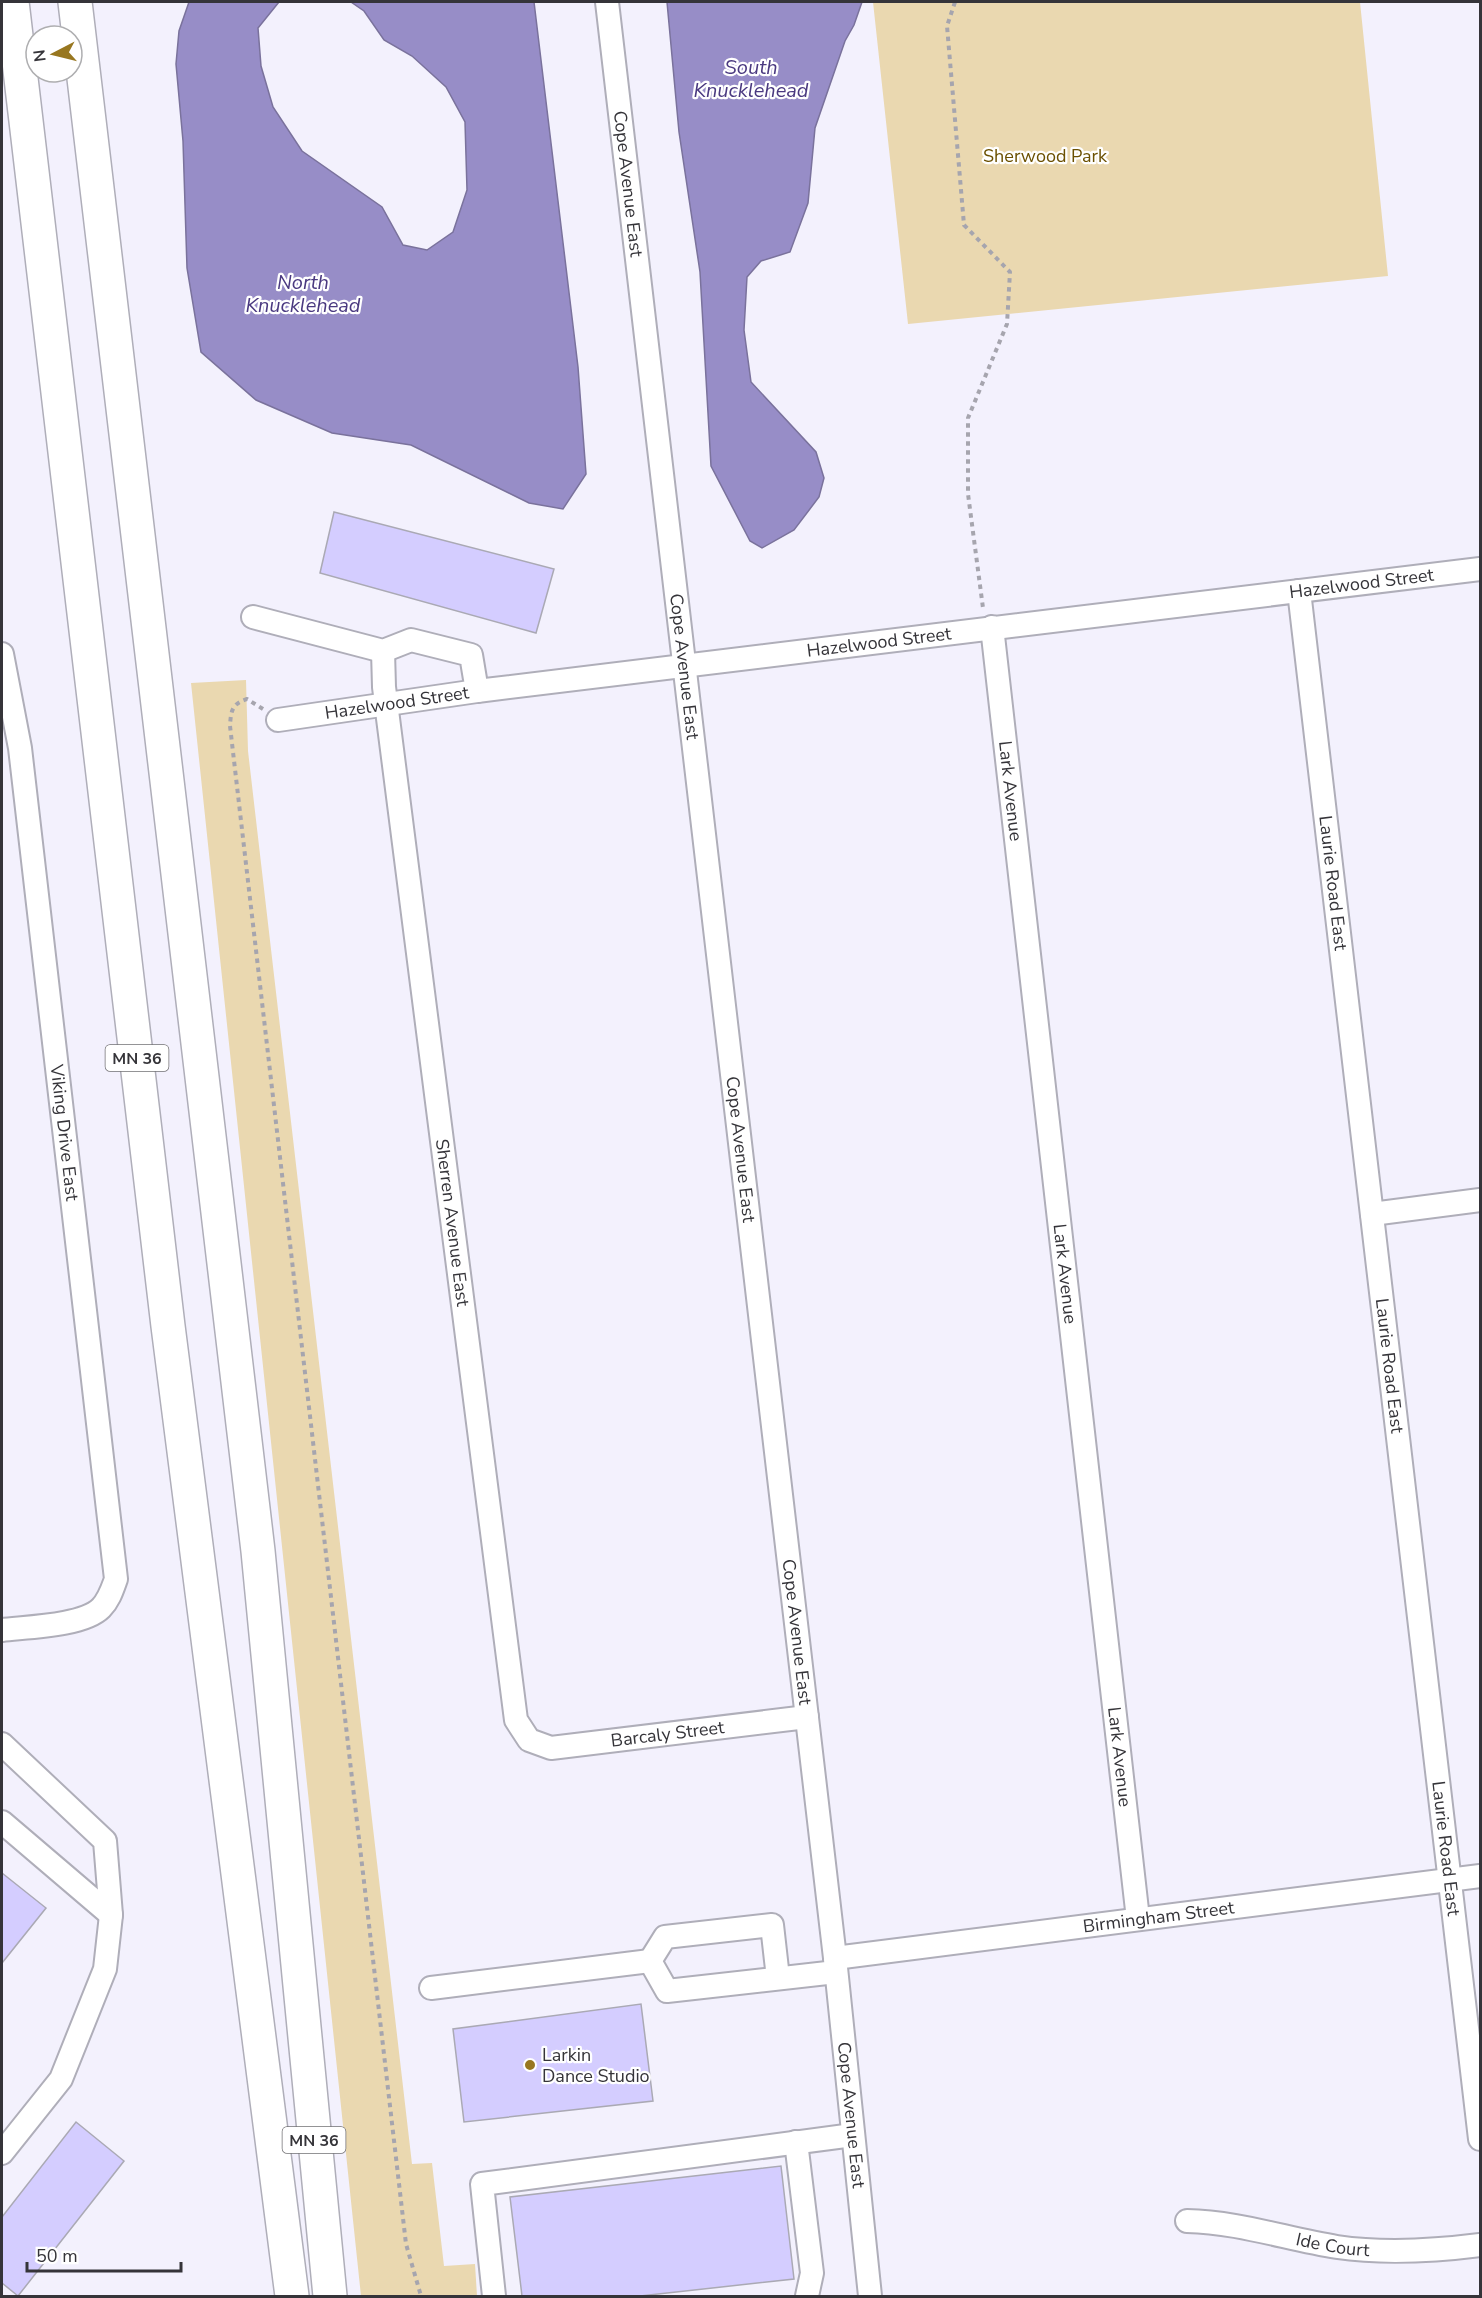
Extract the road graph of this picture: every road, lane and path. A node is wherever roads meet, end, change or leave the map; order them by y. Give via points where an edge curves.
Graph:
1 (12, 2) edge
2 (75, 2) edge
3 (607, 2) edge
4 (955, 2) edge
5 (1480, 569) edge
6 (1299, 591) junction
7 (253, 617) dead end
8 (988, 620) junction
9 (383, 651) junction
10 (2, 654) edge
11 (685, 666) junction
12 (477, 691) junction
13 (388, 703) junction
14 (278, 720) joint
15 (11, 749) edge
16 (1480, 1200) edge
17 (1372, 1214) junction
18 (2, 1630) edge
19 (807, 1718) junction
20 (529, 1740) joint
21 (2, 1744) edge
22 (2, 1822) edge
23 (1480, 1876) edge
24 (1451, 1880) junction
25 (111, 1915) junction
26 (1138, 1919) junction
27 (650, 1961) junction
28 (835, 1965) junction
29 (778, 1978) junction
30 (300, 1983) junction
31 (431, 1988) dead end
32 (267, 2114) junction
33 (853, 2135) junction
34 (1480, 2139) edge
35 (796, 2142) junction
36 (2, 2153) edge
37 (1187, 2221) dead end
38 (1480, 2245) edge
39 (270, 2296) edge
40 (292, 2296) edge
41 (330, 2296) edge
42 (348, 2296) edge
43 (421, 2296) edge
44 (494, 2296) edge
45 (807, 2296) edge
46 (870, 2296) edge

1 - 32 highway, MN 36 via 168,1326
2 - 30 highway, MN 36 via 258,1551
3 - 11 street, Cope Avenue East
4 - 8 path via 947,26 964,225 1010,272 1008,324 968,418 968,494
5 - 6 street, Hazelwood Street
6 - 8 street, Hazelwood Street
6 - 17 street, Laurie Road East
7 - 9 street
8 - 11 street, Hazelwood Street
8 - 26 street, Lark Avenue
9 - 12 street via 411,640 471,655
9 - 13 street, Sherren Avenue East
10 - 15 street, Viking Drive East
11 - 12 street, Hazelwood Street
11 - 19 street, Cope Avenue East
12 - 13 street, Hazelwood Street
13 - 14 street, Hazelwood Street
13 - 20 street, Sherren Avenue East via 516,1720
14 - 43 path via 247,699 231,710 230,726 406,2244
15 - 18 street, Viking Drive East via 116,1579 100,1610 76,1620
16 - 17 street
17 - 24 street, Laurie Road East
19 - 20 street, Barcaly Street via 551,1748
19 - 28 street, Cope Avenue East
21 - 25 street via 105,1841
22 - 25 street
23 - 24 street, Birmingham Street
24 - 26 street, Birmingham Street
24 - 34 street, Laurie Road East
25 - 36 street via 105,1969 61,2079
26 - 28 street, Birmingham Street
27 - 29 street, Birmingham Street via 668,1991
27 - 29 street via 665,1937 772,1925
27 - 31 street
28 - 29 street, Birmingham Street
28 - 33 street, Cope Avenue East
30 - 41 highway, MN 36
30 - 42 highway
32 - 39 highway
32 - 40 highway, MN 36
33 - 35 street
33 - 46 street, Cope Avenue East
35 - 44 street via 482,2184
35 - 45 street via 812,2273
37 - 38 street, Ide Court via 1212,2222 1341,2248 1394,2251

